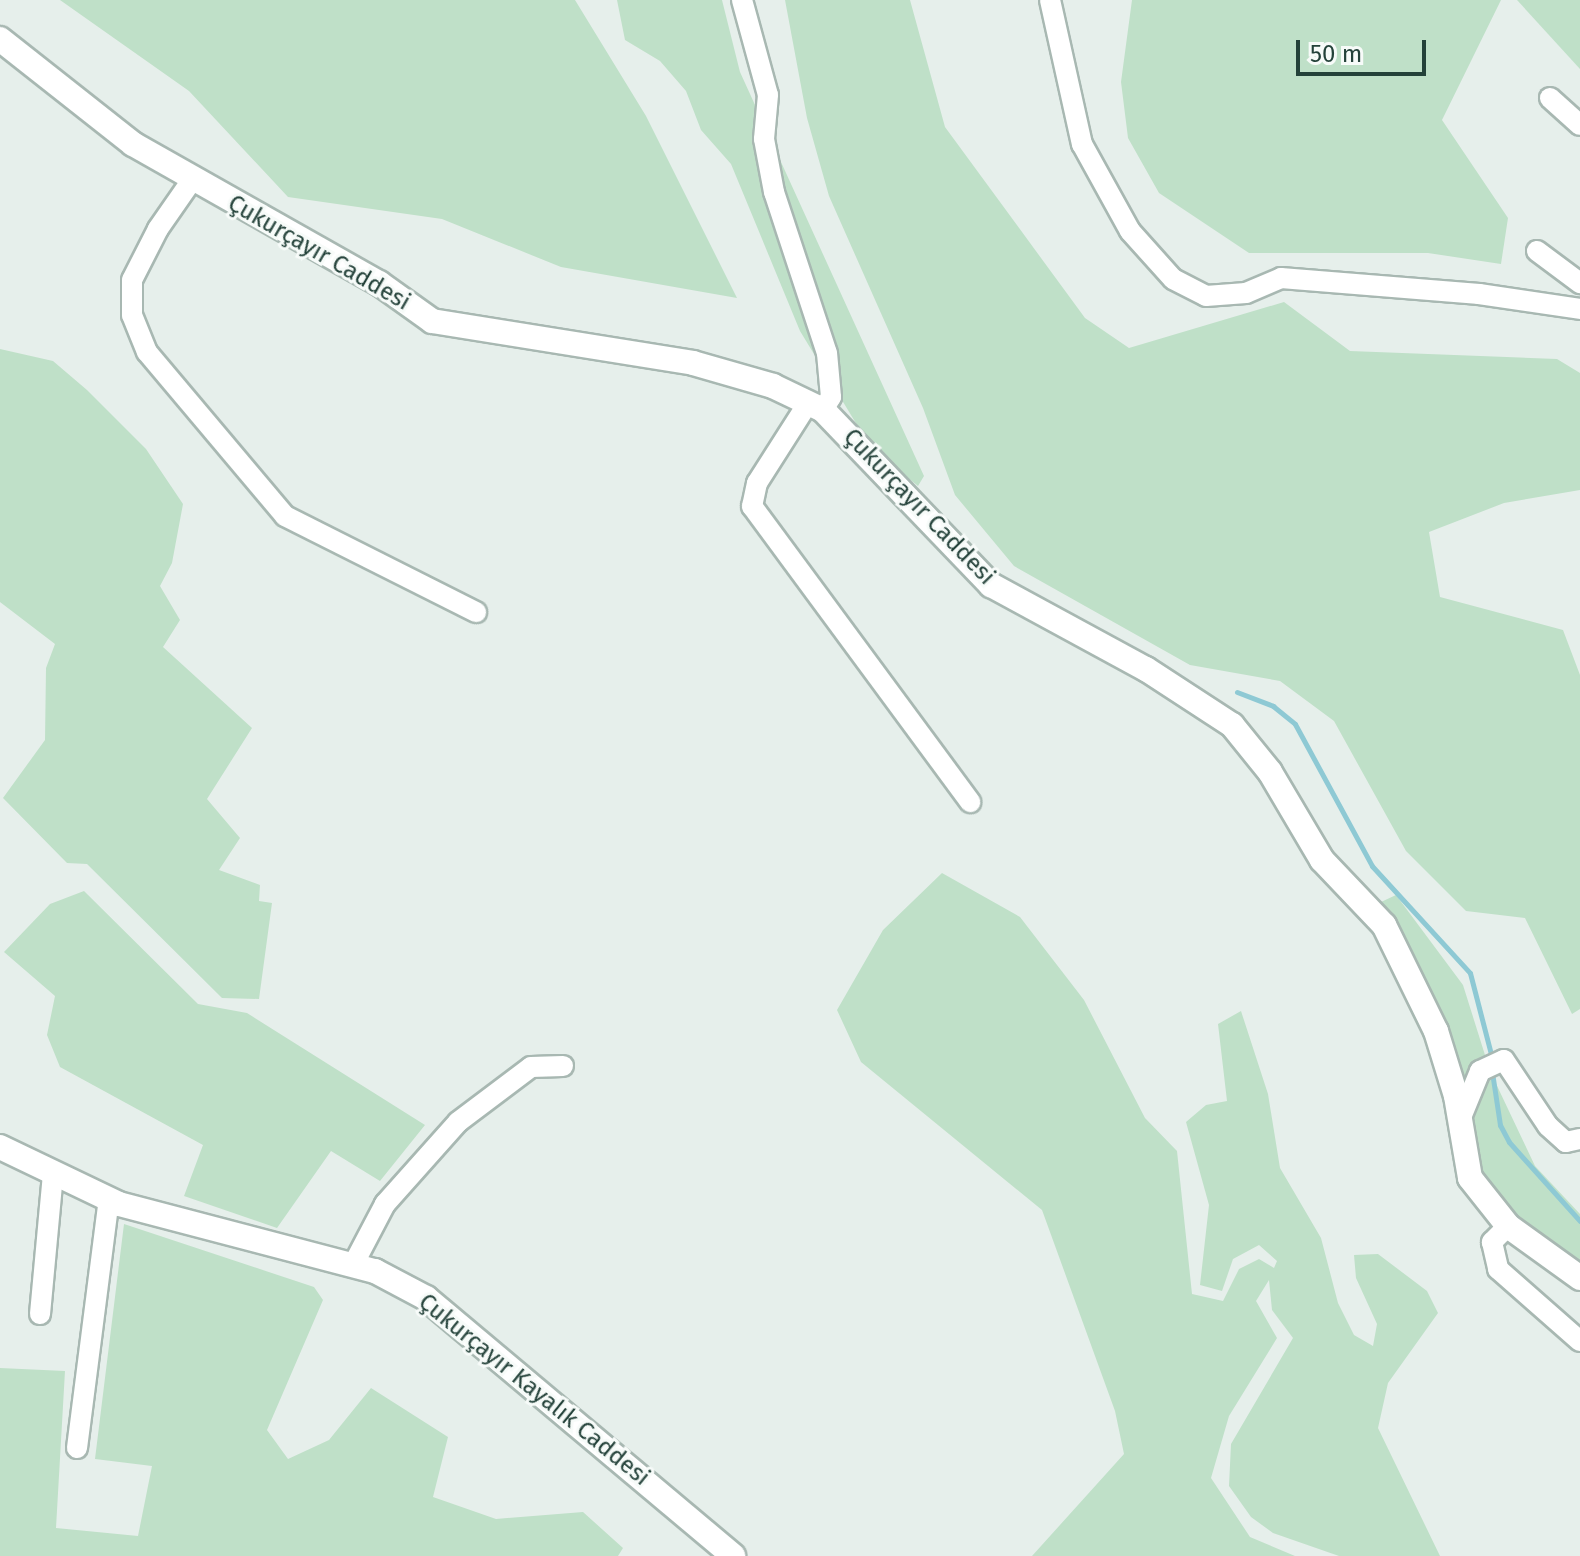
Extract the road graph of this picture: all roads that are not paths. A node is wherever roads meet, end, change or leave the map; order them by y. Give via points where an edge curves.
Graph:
1 (742, 0) edge
2 (1050, 0) edge
3 (0, 39) edge
4 (1550, 98) dead end
5 (1580, 125) edge
6 (192, 180) junction
7 (1537, 251) dead end
8 (1580, 283) edge
9 (1580, 309) edge
10 (816, 406) junction
11 (476, 612) dead end
12 (970, 802) dead end
13 (563, 1066) dead end
14 (1460, 1120) junction
15 (1580, 1139) edge
16 (0, 1147) edge
17 (53, 1173) junction
18 (109, 1199) junction
19 (1508, 1226) junction
20 (353, 1265) junction
21 (1580, 1278) edge
22 (40, 1314) dead end
23 (1580, 1341) edge
24 (77, 1448) dead end
25 (733, 1556) edge

1 - 10 street via 768,95 764,139 774,192 827,353 831,397
2 - 9 street via 1082,144 1130,231 1173,279 1206,296 1246,293 1281,278 1479,294
3 - 6 street, Çukurçayır Caddesi via 133,144
4 - 5 street
6 - 10 street, Çukurçayır Caddesi via 379,283 432,321 693,363 773,386
6 - 11 street via 132,280 132,315 147,352 285,516
7 - 8 street
10 - 12 street via 757,483 752,506
10 - 14 street, Çukurçayır Caddesi via 991,585 1146,669 1232,725 1270,772 1322,860 1384,925 1436,1031
13 - 20 street via 531,1067 458,1122 385,1204
14 - 15 street via 1480,1071 1504,1060 1548,1126 1566,1142
14 - 19 street, Çukurçayır Caddesi via 1470,1178
16 - 17 street, Çukurçayır Kayalık Caddesi
17 - 18 street, Çukurçayır Kayalık Caddesi
17 - 22 street
18 - 20 street, Çukurçayır Kayalık Caddesi
18 - 24 street
19 - 21 street, Çukurçayır Caddesi
19 - 23 street via 1492,1242 1498,1269
20 - 25 street, Çukurçayır Kayalık Caddesi via 426,1298

